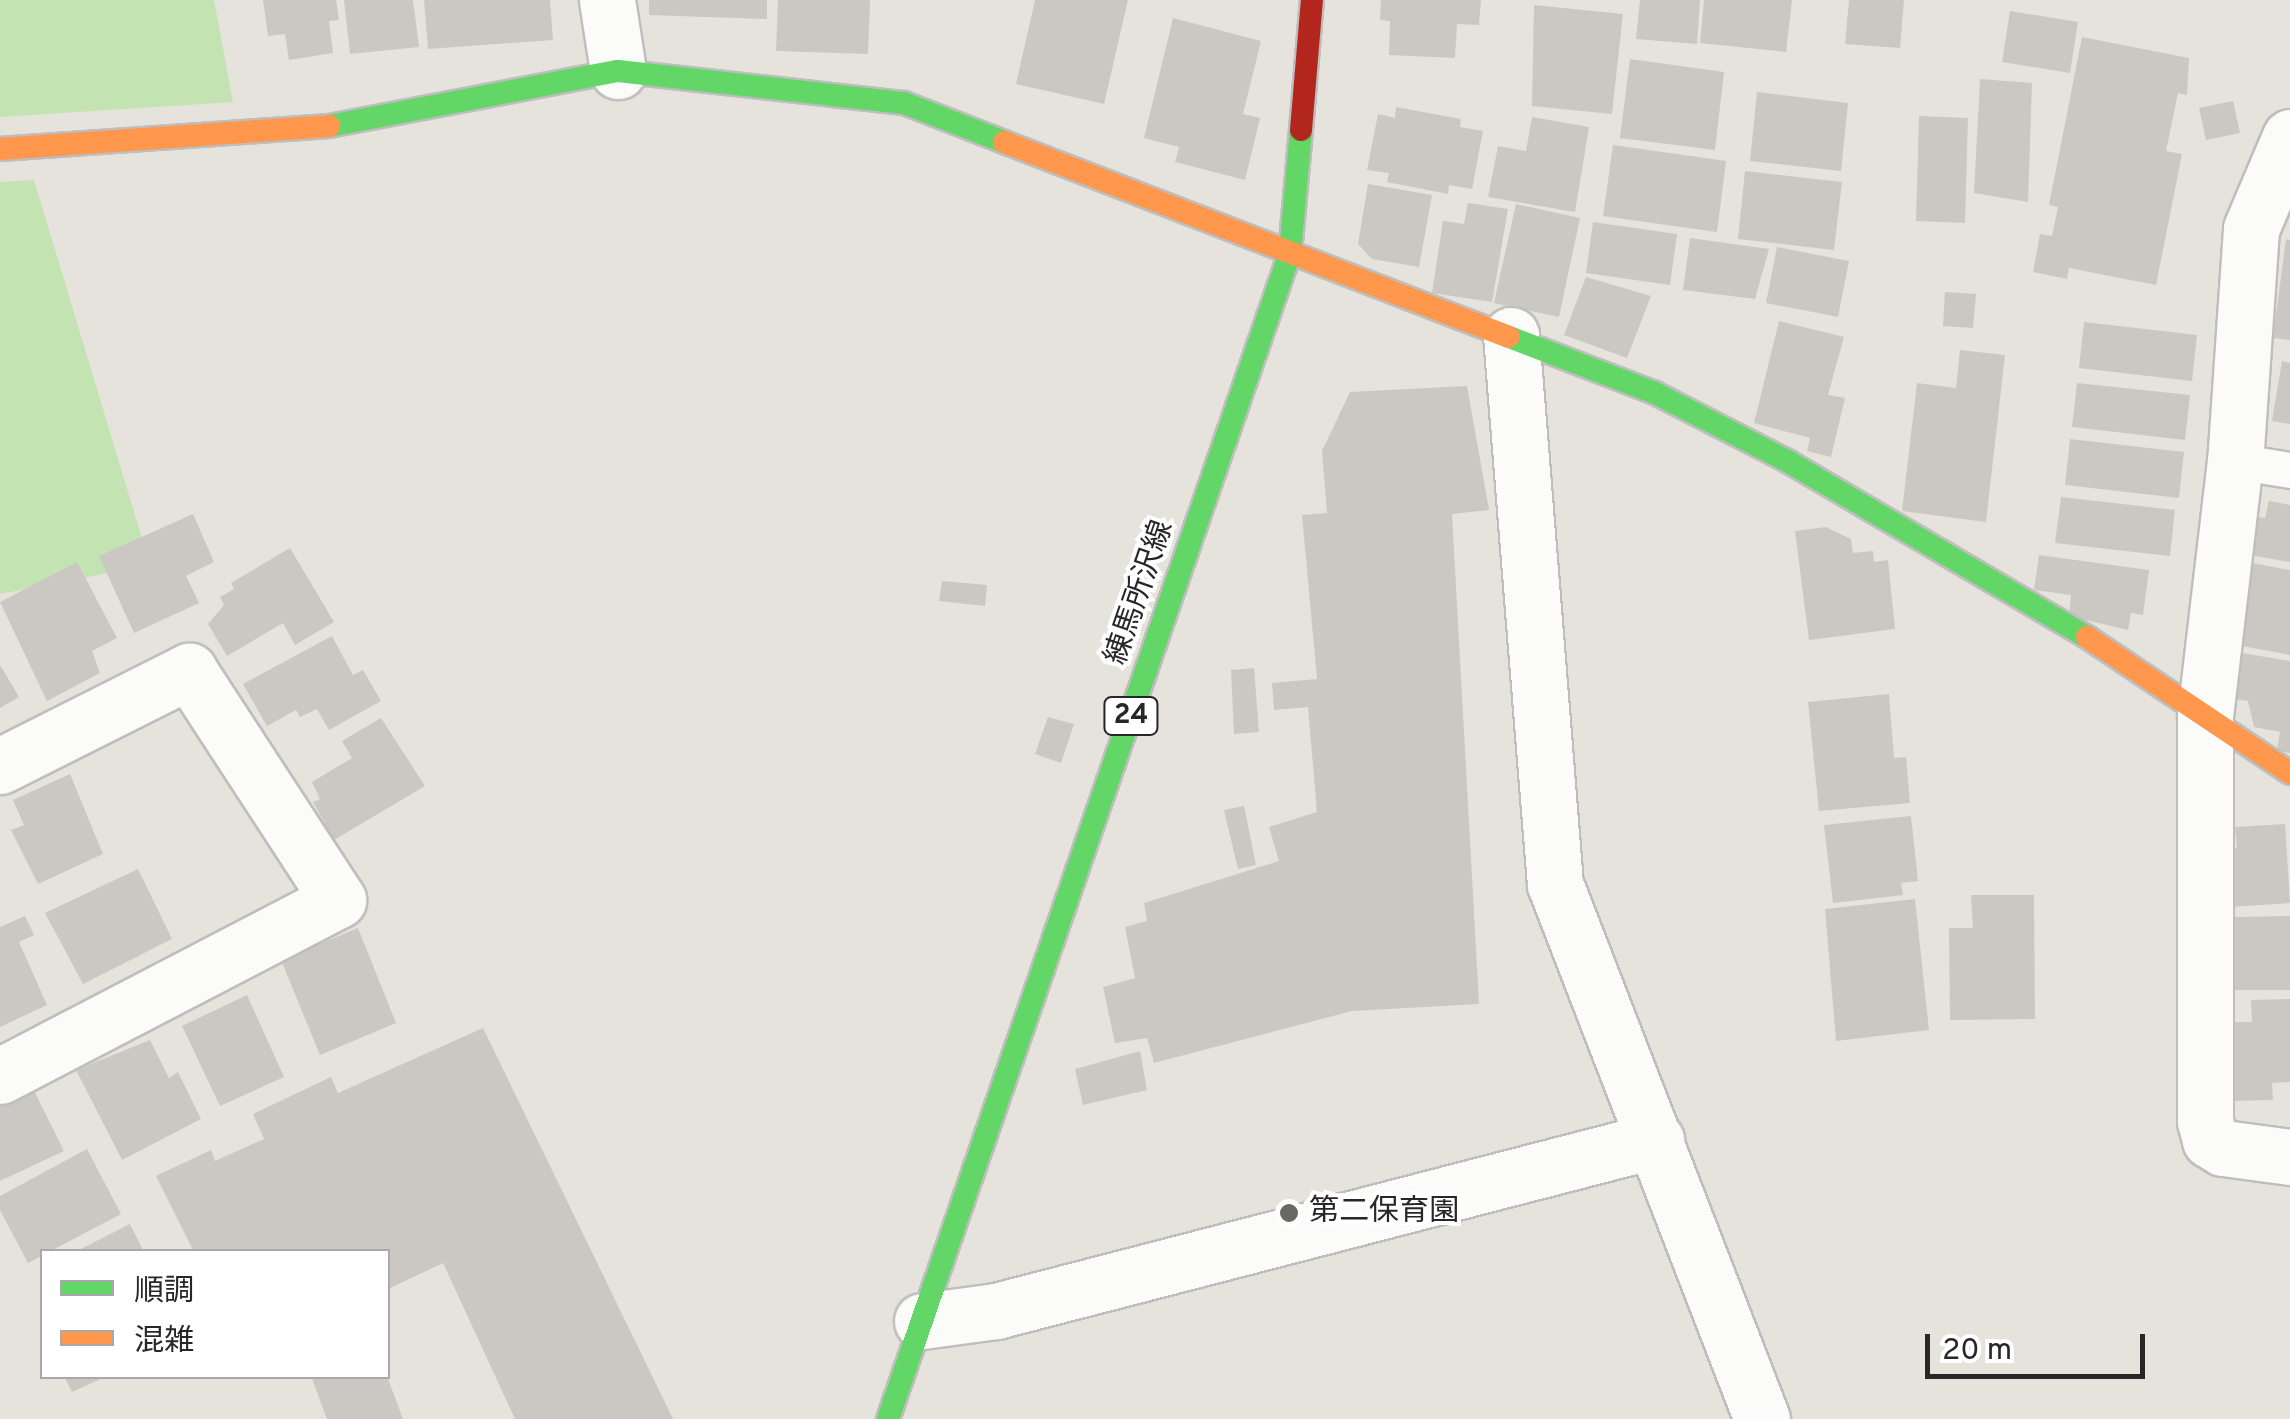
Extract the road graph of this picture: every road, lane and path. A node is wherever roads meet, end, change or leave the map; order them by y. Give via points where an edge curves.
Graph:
1 (608, 0) edge
2 (1312, 0) edge
3 (618, 71) junction
4 (2290, 136) edge
5 (0, 149) edge
6 (1290, 253) junction
7 (1511, 335) junction
8 (2235, 461) junction
9 (2290, 470) edge
10 (2205, 716) junction
11 (0, 766) edge
12 (2290, 773) edge
13 (0, 1076) edge
14 (1656, 1140) junction
15 (2290, 1157) edge
16 (922, 1320) junction
17 (888, 1419) edge
18 (1762, 1419) edge

1 - 3 street
2 - 6 street, 練馬所沢線 / 24
3 - 5 street via 303,131
3 - 6 street via 904,103
4 - 8 street via 2251,229
6 - 7 street
6 - 16 street, 練馬所沢線 / 24
7 - 10 street via 1654,393 1789,462 2091,639
7 - 14 street via 1554,884
8 - 9 lane
8 - 10 street
10 - 12 street
10 - 15 street via 2205,1121 2210,1140 2223,1148
11 - 13 street via 189,672 338,900
14 - 16 street via 996,1311
14 - 18 street
16 - 17 street, 練馬所沢線 / 24

